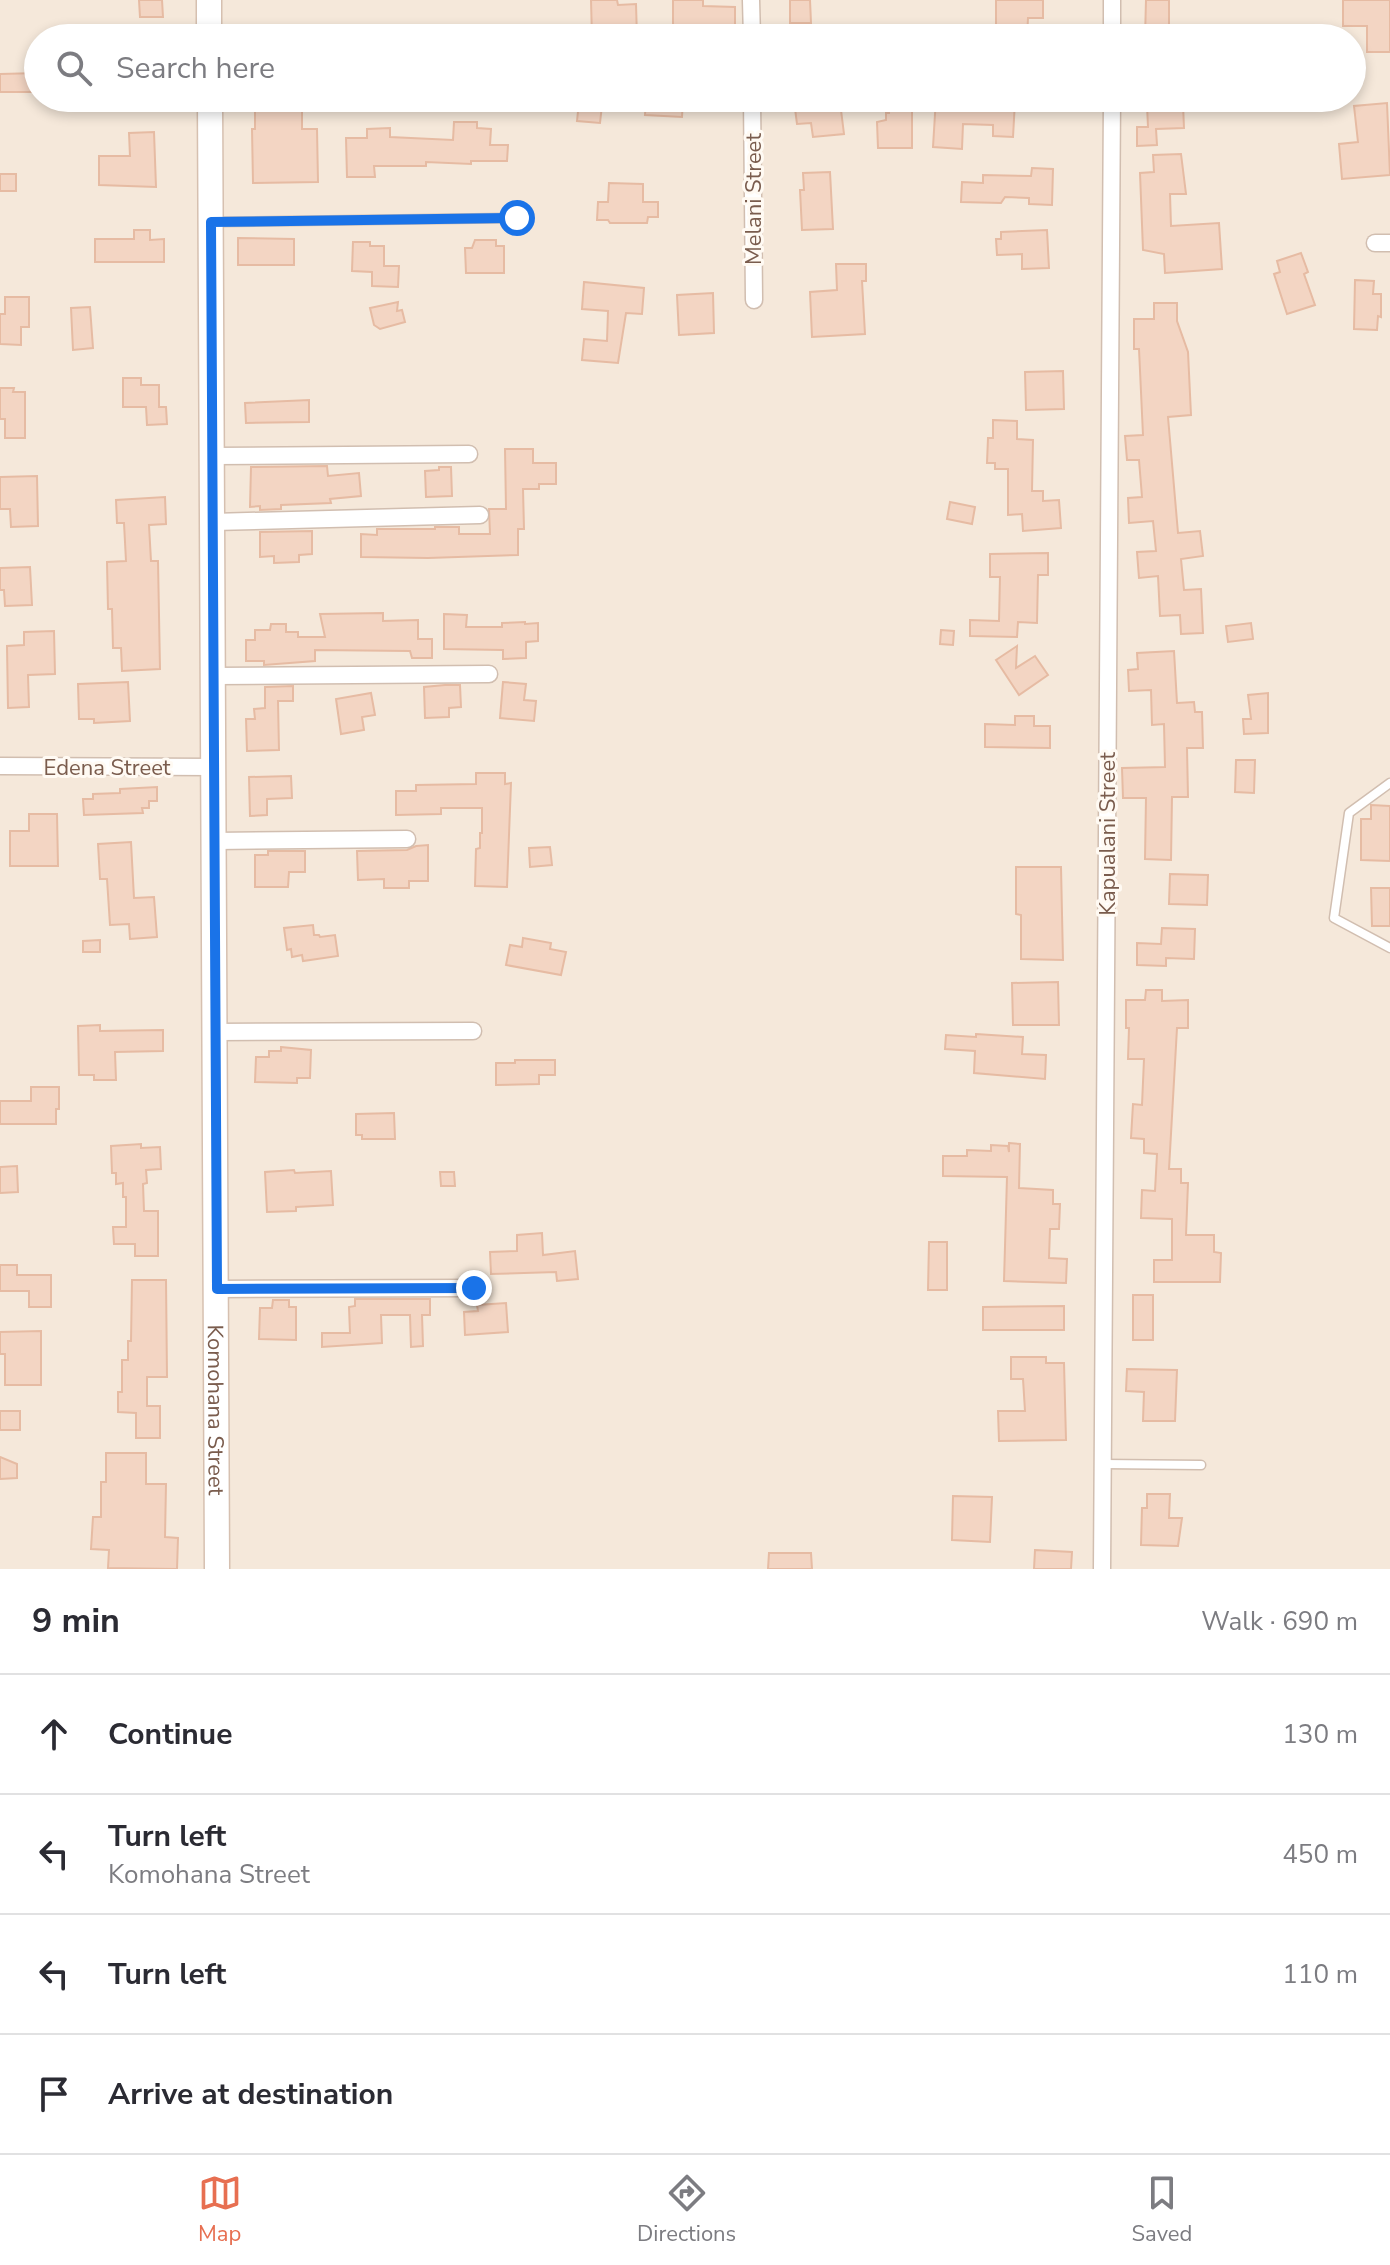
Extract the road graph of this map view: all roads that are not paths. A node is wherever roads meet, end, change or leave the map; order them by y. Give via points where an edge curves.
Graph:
1 (209, 0) edge
2 (751, 0) edge
3 (1112, 0) edge
4 (209, 24) edge
5 (752, 24) edge
6 (1112, 24) edge
7 (210, 112) edge
8 (752, 112) edge
9 (1112, 112) edge
10 (517, 218) dead end
11 (211, 222) junction
12 (754, 300) dead end
13 (469, 454) dead end
14 (213, 456) junction
15 (480, 515) dead end
16 (213, 522) junction
17 (489, 674) dead end
18 (214, 676) junction
19 (0, 766) edge
20 (215, 767) junction
21 (1390, 783) edge
22 (407, 839) dead end
23 (215, 841) junction
24 (1390, 948) edge
25 (473, 1031) dead end
26 (216, 1032) junction
27 (474, 1288) dead end
28 (217, 1289) junction
29 (1103, 1464) junction
30 (1201, 1465) dead end
31 (217, 1569) edge
32 (1102, 1569) edge

1 - 4 street
2 - 5 street
3 - 6 street
7 - 11 street, Komohana Street
8 - 12 street, Melani Street
9 - 29 street, Kapualani Street
10 - 11 lane
11 - 14 street, Komohana Street
13 - 14 street
14 - 16 street, Komohana Street
15 - 16 street
16 - 18 street, Komohana Street
17 - 18 street
18 - 20 street, Komohana Street
19 - 20 street, Edena Street
20 - 23 street, Komohana Street
21 - 24 lane via 1349,813 1334,918
22 - 23 street
23 - 26 street, Komohana Street
25 - 26 street
26 - 28 street, Komohana Street
27 - 28 street
28 - 31 street, Komohana Street
29 - 30 lane
29 - 32 street, Kapualani Street

